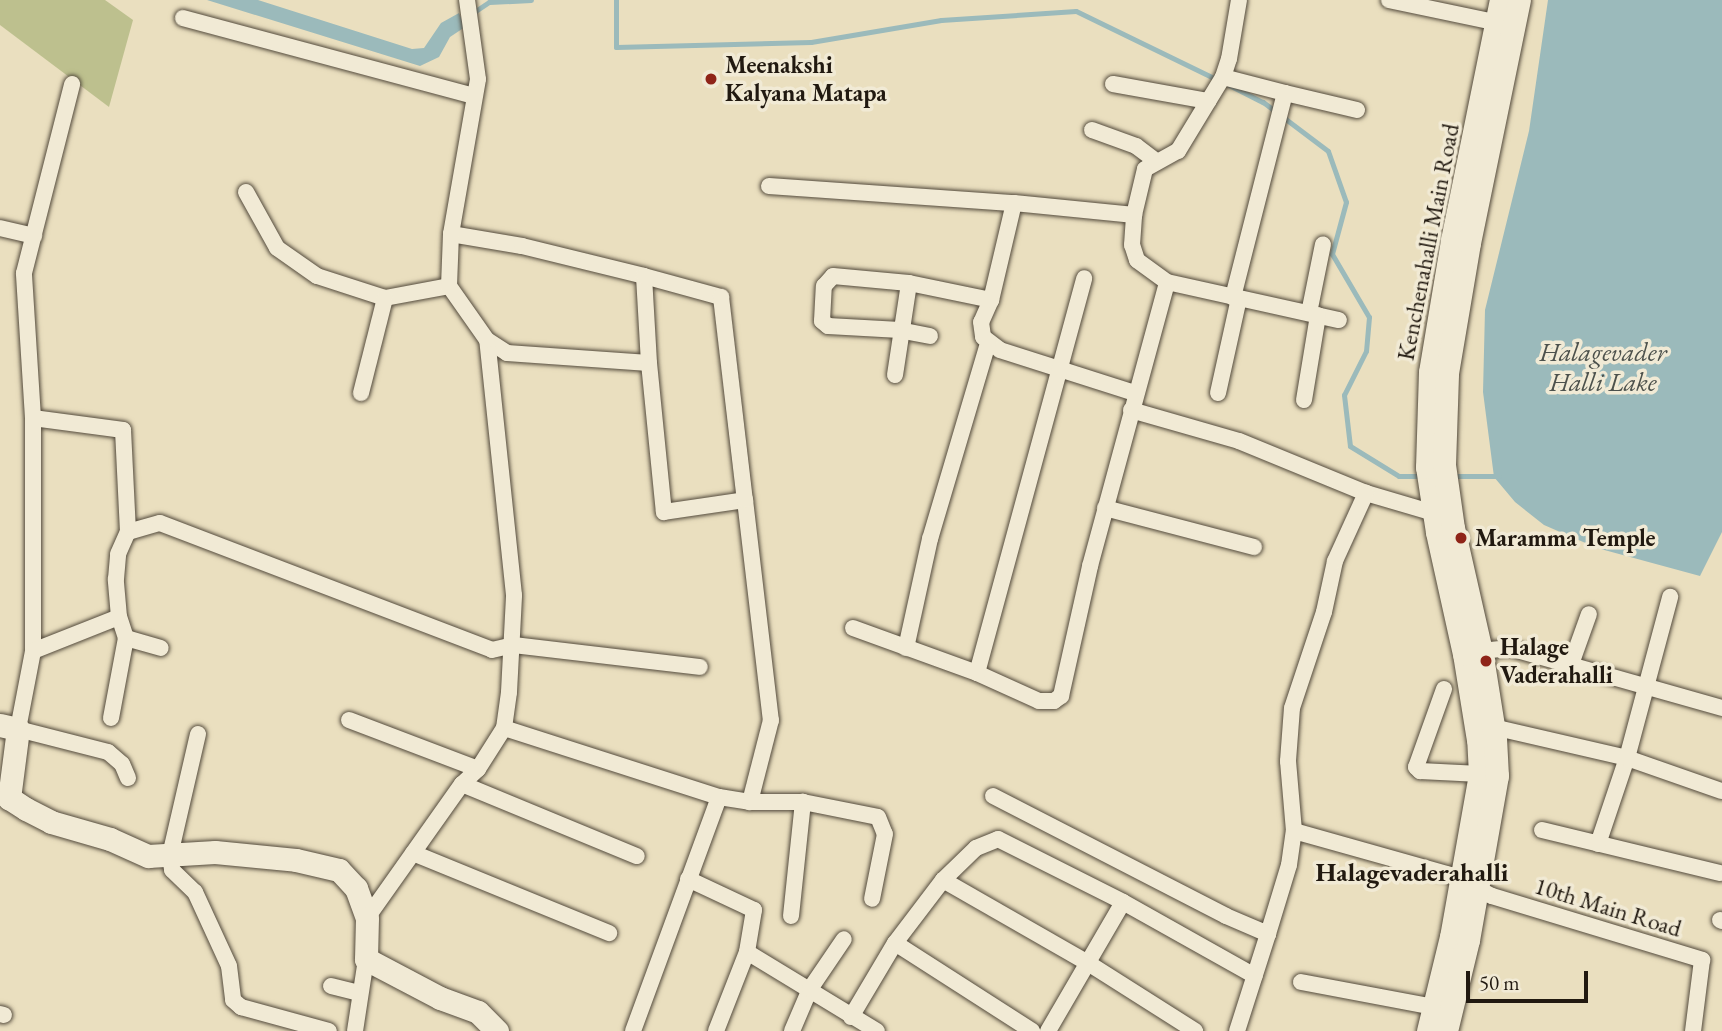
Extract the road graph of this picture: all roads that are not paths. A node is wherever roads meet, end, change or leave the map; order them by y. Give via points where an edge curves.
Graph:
1 (1239, 0) edge
2 (1389, 0) edge
3 (1518, 0) edge
4 (469, 10) edge
5 (1504, 16) edge
6 (183, 18) dead end
7 (1222, 77) junction
8 (72, 84) dead end
9 (1113, 84) dead end
10 (1285, 93) junction
11 (474, 96) junction
12 (1210, 97) junction
13 (1357, 110) dead end
14 (1092, 130) dead end
15 (1157, 162) junction
16 (769, 186) dead end
17 (246, 192) dead end
18 (1014, 203) junction
19 (1134, 215) junction
20 (0, 228) edge
21 (451, 234) junction
22 (34, 236) junction
23 (1323, 244) dead end
24 (644, 276) junction
25 (1084, 278) dead end
26 (1167, 282) junction
27 (908, 283) junction
28 (449, 286) junction
29 (1236, 297) junction
30 (385, 298) junction
31 (991, 300) junction
32 (1313, 314) junction
33 (1339, 320) dead end
34 (900, 331) junction
35 (930, 336) dead end
36 (487, 340) junction
37 (988, 343) junction
38 (649, 363) junction
39 (1059, 369) junction
40 (895, 375) dead end
41 (361, 393) dead end
42 (1135, 393) junction
43 (1218, 393) dead end
44 (1304, 400) dead end
45 (1131, 410) junction
46 (33, 418) junction
47 (1366, 493) junction
48 (1437, 497) junction
49 (745, 500) junction
50 (1105, 508) junction
51 (128, 532) junction
52 (1254, 547) dead end
53 (1670, 597) dead end
54 (1589, 614) dead end
55 (119, 617) junction
56 (853, 628) dead end
57 (126, 638) junction
58 (513, 645) junction
59 (161, 648) dead end
60 (906, 648) junction
61 (33, 651) junction
62 (1481, 651) junction
63 (700, 667) dead end
64 (1570, 667) junction
65 (977, 673) junction
66 (1645, 687) junction
67 (1444, 689) dead end
68 (1722, 708) edge
69 (111, 718) dead end
70 (348, 720) dead end
71 (9, 727) edge
72 (1493, 727) junction
73 (504, 728) junction
74 (198, 734) dead end
75 (1627, 758) junction
76 (478, 769) junction
77 (1480, 775) junction
78 (128, 778) dead end
79 (462, 783) junction
80 (1721, 792) edge
81 (5, 796) edge
82 (993, 796) dead end
83 (719, 797) junction
84 (751, 802) junction
85 (803, 802) junction
86 (1542, 830) dead end
87 (1294, 831) junction
88 (1598, 844) junction
89 (413, 853) junction
90 (170, 855) junction
91 (637, 856) dead end
92 (1720, 873) dead end
93 (688, 879) junction
94 (943, 880) junction
95 (1470, 884) junction
96 (872, 899) dead end
97 (1123, 902) junction
98 (791, 916) dead end
99 (367, 918) junction
100 (609, 933) dead end
101 (1268, 934) junction
102 (844, 939) dead end
103 (895, 943) junction
104 (747, 951) junction
105 (366, 959) junction
106 (1088, 963) junction
107 (1255, 976) junction
108 (1301, 982) dead end
109 (331, 986) dead end
110 (810, 989) junction
111 (360, 993) junction
112 (1436, 1007) junction
113 (851, 1017) junction
114 (329, 1031) edge
115 (355, 1031) edge
116 (497, 1031) edge
117 (633, 1031) edge
118 (716, 1031) edge
119 (792, 1031) edge
120 (877, 1031) edge
121 (1032, 1031) edge
122 (1048, 1031) edge
123 (1195, 1031) edge
124 (1237, 1031) edge
125 (1429, 1031) edge
126 (1446, 1031) edge
127 (1693, 1031) edge

1 - 7 street
2 - 5 street
3 - 5 main road, Kenchenahalli Main Road
4 - 11 street via 478,79
5 - 48 main road, Kenchenahalli Main Road via 1433,344
6 - 11 street
7 - 10 street
7 - 12 street
8 - 22 street
9 - 12 street
10 - 13 street
10 - 29 street
11 - 21 street
12 - 15 street via 1178,151
14 - 15 street via 1136,146
15 - 19 street via 1145,169
16 - 18 street
17 - 30 street via 277,248 317,276
18 - 19 street
18 - 31 street
19 - 26 street via 1132,245 1137,260
20 - 22 street
21 - 24 street
21 - 28 street
22 - 46 street via 24,273
23 - 32 street
24 - 38 street
24 - 49 street via 721,296
25 - 39 street
26 - 29 street
26 - 42 street
27 - 31 street
27 - 34 street
27 - 34 street via 833,276 824,286 822,321 828,326
28 - 30 street
28 - 36 street
29 - 32 street
29 - 43 street
30 - 41 street
31 - 37 street via 981,330
32 - 33 street
32 - 44 street
34 - 35 street
34 - 40 street
36 - 38 street via 507,352
36 - 58 street via 514,595
37 - 39 street
37 - 60 street via 930,539
38 - 49 street via 664,512
39 - 42 street
39 - 65 street
42 - 45 street
45 - 47 street via 1239,441
45 - 50 street
46 - 51 street via 123,430
46 - 61 street
47 - 48 street
47 - 87 street via 1335,561 1324,612 1292,709 1288,761
48 - 62 main road, Kenchenahalli Main Road
48 - 77 main road, Kenchenahalli Main Road
49 - 84 street via 771,720
50 - 52 street
50 - 65 street via 1061,696 1039,701
51 - 55 street via 118,554
51 - 58 street via 160,523 492,650
53 - 66 street
54 - 64 street
55 - 57 street
55 - 61 street
56 - 60 street
57 - 59 street
57 - 69 street
58 - 63 street
58 - 73 street
60 - 65 street
61 - 71 street
62 - 64 street via 1510,648
62 - 72 main road, Kenchenahalli Main Road
64 - 66 street
66 - 68 street
66 - 75 street
67 - 77 street via 1416,767
70 - 76 street
71 - 78 street via 108,752 122,764
71 - 81 main road
72 - 75 street
72 - 95 main road, Kenchenahalli Main Road via 1497,776
73 - 76 street
73 - 83 street
74 - 90 street
75 - 80 street
75 - 88 street
76 - 79 street
77 - 95 main road, Kenchenahalli Main Road
79 - 89 street
79 - 91 street
81 - 90 main road via 51,822 148,856
82 - 101 street
83 - 84 street
83 - 93 street
84 - 85 street
85 - 96 street via 878,817 885,834
85 - 98 street
86 - 88 street
87 - 95 street, 10th Main Road
87 - 101 street
88 - 92 street
89 - 99 street
89 - 100 street
90 - 99 main road via 215,852 296,860 339,870 356,888
90 - 114 street via 172,870 195,892 229,966 233,1000 240,1007
93 - 104 street via 754,909
93 - 117 street
94 - 97 street via 976,848 998,839
94 - 103 street
94 - 106 street
95 - 112 main road, Kenchenahalli Main Road
95 - 126 main road, Kenchenahalli Main Road
95 - 127 street, 10th Main Road via 1703,960
97 - 106 street
97 - 107 street
99 - 105 main road
101 - 107 street
102 - 110 street
103 - 113 street
103 - 121 street
104 - 110 street
104 - 118 street
105 - 111 street
105 - 116 main road via 478,1013
106 - 122 street
106 - 123 street
107 - 124 street
108 - 112 street
109 - 111 street
110 - 113 street
110 - 119 street
111 - 115 street
112 - 125 main road, Kenchenahalli Main Road
113 - 120 street

